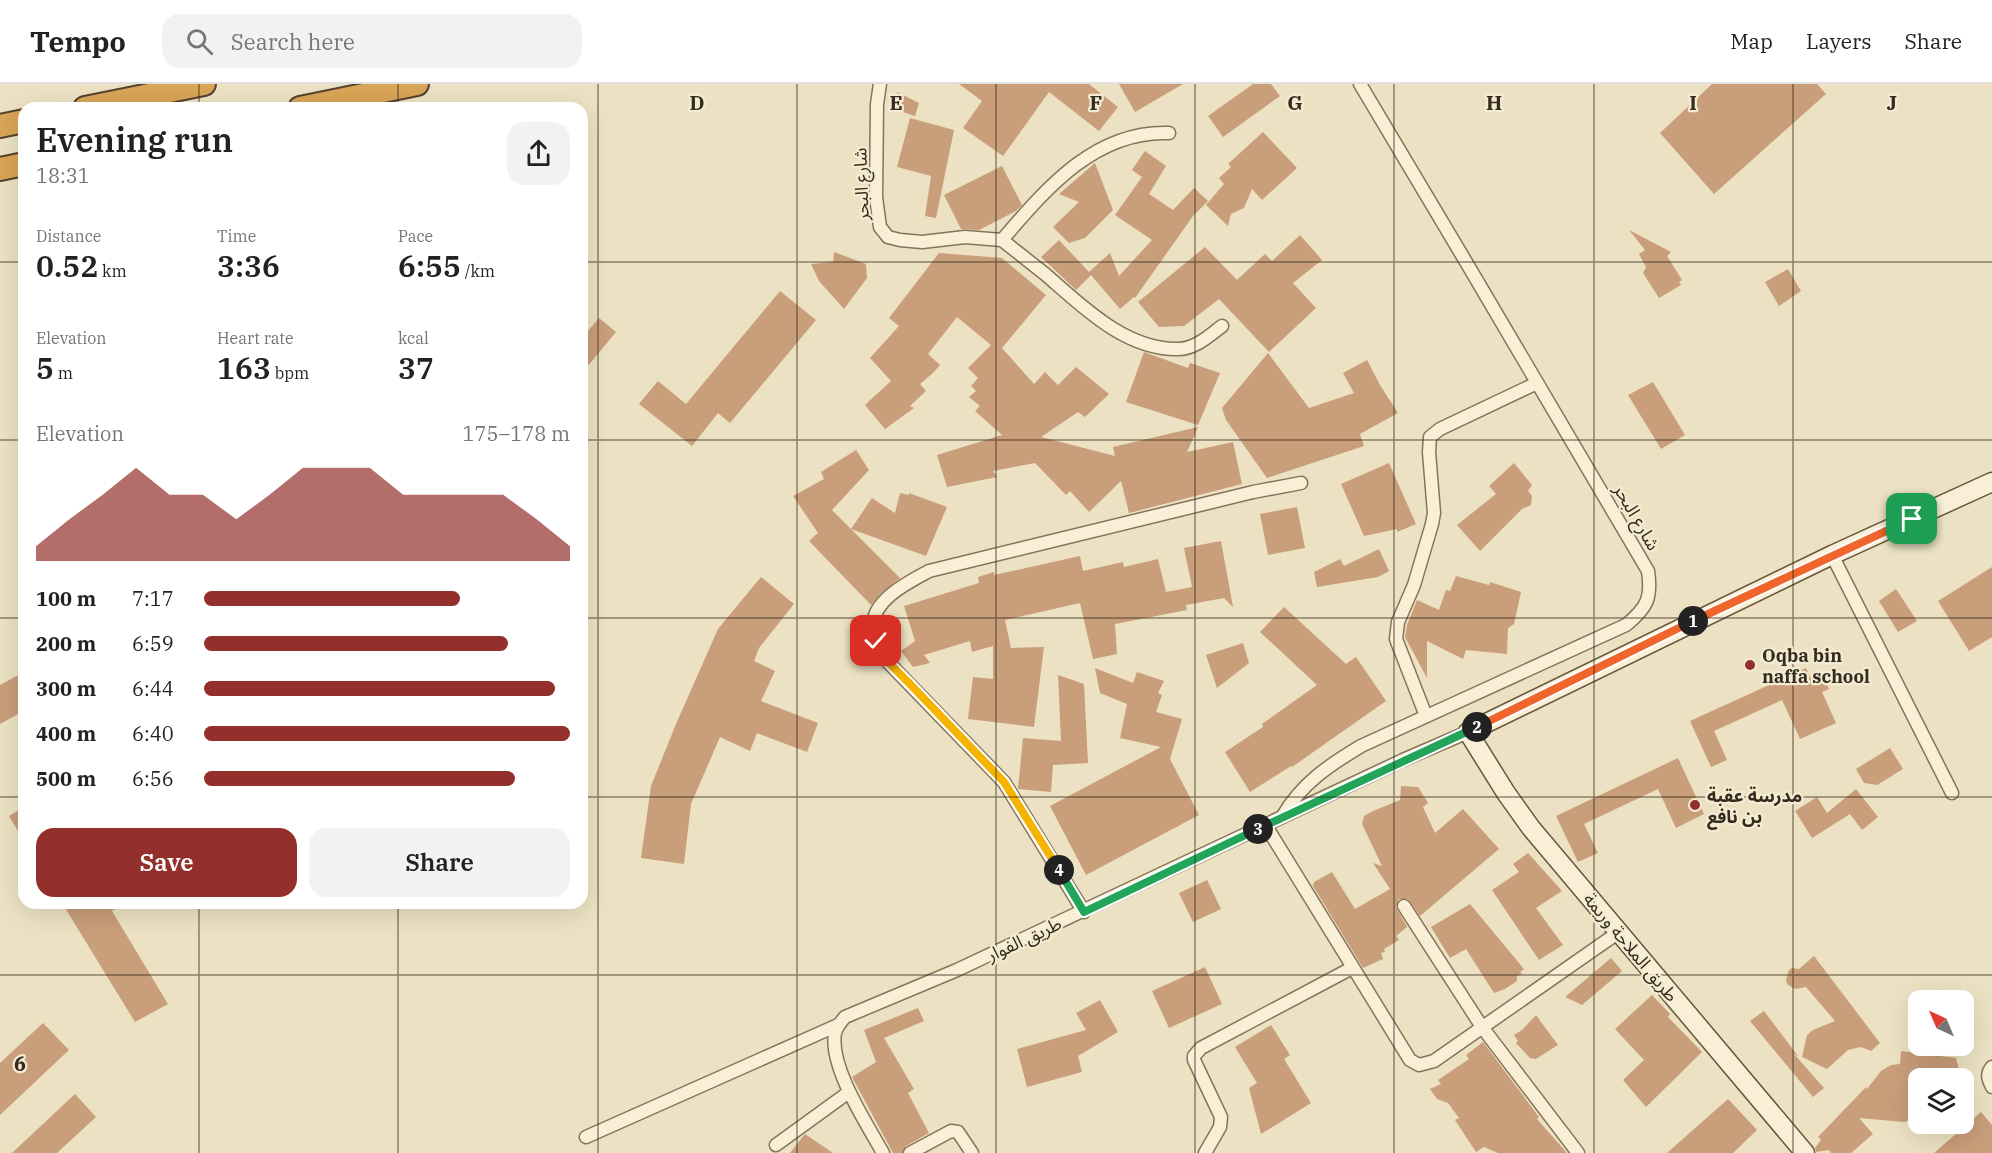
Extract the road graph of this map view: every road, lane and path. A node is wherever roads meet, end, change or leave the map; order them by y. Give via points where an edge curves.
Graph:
1 (204, 84) edge
2 (417, 84) edge
3 (880, 84) edge
4 (1360, 84) edge
5 (116, 102) edge
6 (329, 102) edge
7 (18, 122) edge
8 (0, 126) edge
9 (1169, 134) dead end
10 (18, 165) edge
11 (0, 169) edge
12 (1002, 240) junction
13 (1222, 326) dead end
14 (1537, 383) junction
15 (1992, 482) edge
16 (1301, 483) dead end
17 (1832, 555) junction
18 (1426, 716) junction
19 (1468, 732) junction
20 (1952, 793) dead end
21 (1282, 817) junction
22 (1266, 826) junction
23 (1404, 906) dead end
24 (1084, 912) junction
25 (1619, 932) junction
26 (1352, 968) junction
27 (838, 1025) junction
28 (1482, 1027) junction
29 (1992, 1067) edge
30 (1992, 1087) edge
31 (849, 1092) junction
32 (586, 1137) dead end
33 (776, 1145) dead end
34 (883, 1153) edge
35 (910, 1153) edge
36 (972, 1153) edge
37 (1205, 1153) edge
38 (1578, 1153) edge
39 (1805, 1153) edge

1 - 5 highway
2 - 6 highway
3 - 12 street, شارع البحر via 876,186 880,227 888,237 900,240
4 - 14 street, شارع البحر
7 - 8 highway
9 - 12 street via 1133,136 1098,150 1055,182
10 - 11 highway
12 - 13 street via 1076,303 1131,338 1179,350 1198,344
14 - 18 street via 1430,437 1434,513 1396,639
14 - 18 street, شارع البحر via 1648,571 1647,602 1626,625
15 - 17 street, طريق الفوار
16 - 24 street via 929,571 887,598 876,613 873,626 884,658 1004,782
17 - 19 street, طريق الفوار
17 - 20 street
18 - 21 street, شارع البحر via 1331,764 1294,797
19 - 21 street, طريق الفوار
19 - 25 street, طريق الملاحة وريمة via 1531,828
21 - 22 street, طريق الفوار
22 - 24 street, طريق الفوار
22 - 26 street
23 - 28 street
24 - 27 street, طريق الفوار via 856,1011
25 - 28 street
25 - 39 street, طريق الملاحة وريمة
26 - 28 street via 1415,1064 1434,1061
26 - 37 street via 1201,1048 1194,1056 1221,1117 1220,1127
27 - 31 street via 836,1054
27 - 32 street, طريق الفوار
28 - 38 street
29 - 30 street via 1988,1078
31 - 33 street
31 - 34 street
35 - 36 street via 951,1131 958,1132

